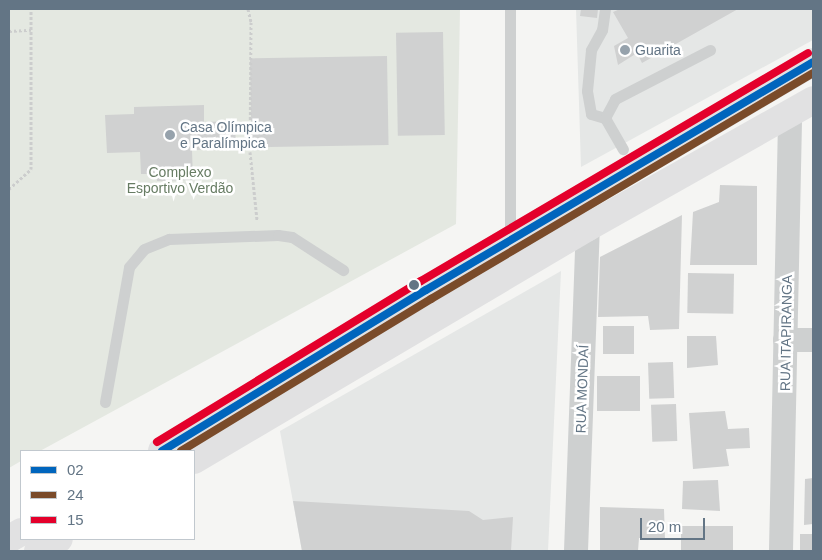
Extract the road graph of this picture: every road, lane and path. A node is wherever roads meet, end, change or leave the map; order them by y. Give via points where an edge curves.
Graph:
1 (31, 9) edge
2 (248, 9) edge
3 (510, 9) edge
4 (605, 9) edge
5 (9, 30) edge
6 (31, 30) junction
7 (710, 50) dead end
8 (813, 62) edge
9 (813, 100) edge
10 (790, 114) junction
11 (605, 118) junction
12 (623, 148) dead end
13 (9, 189) edge
14 (588, 227) junction
15 (257, 236) junction
16 (510, 240) junction
17 (343, 270) dead end
18 (785, 340) junction
19 (813, 340) edge
20 (105, 402) dead end
21 (164, 450) edge
22 (195, 459) edge
23 (20, 533) edge
24 (9, 540) edge
25 (57, 540) edge
26 (38, 551) edge
27 (576, 551) edge
28 (781, 551) edge

1 - 6 path
2 - 15 path via 251,22 250,152 258,206
3 - 16 lane
4 - 11 lane via 602,30 591,50 587,91 591,114
5 - 6 path
6 - 13 path via 31,168
7 - 11 lane via 615,99
8 - 16 main road
9 - 10 main road
10 - 14 main road
10 - 18 street, RUA ITAPIRANGA
11 - 12 lane
14 - 22 main road
14 - 27 street, RUA MONDAÍ
15 - 17 lane via 292,237
15 - 20 lane via 169,239 144,249 129,267
16 - 21 main road
18 - 19 street
18 - 28 street, RUA ITAPIRANGA
23 - 24 main road
25 - 26 main road

